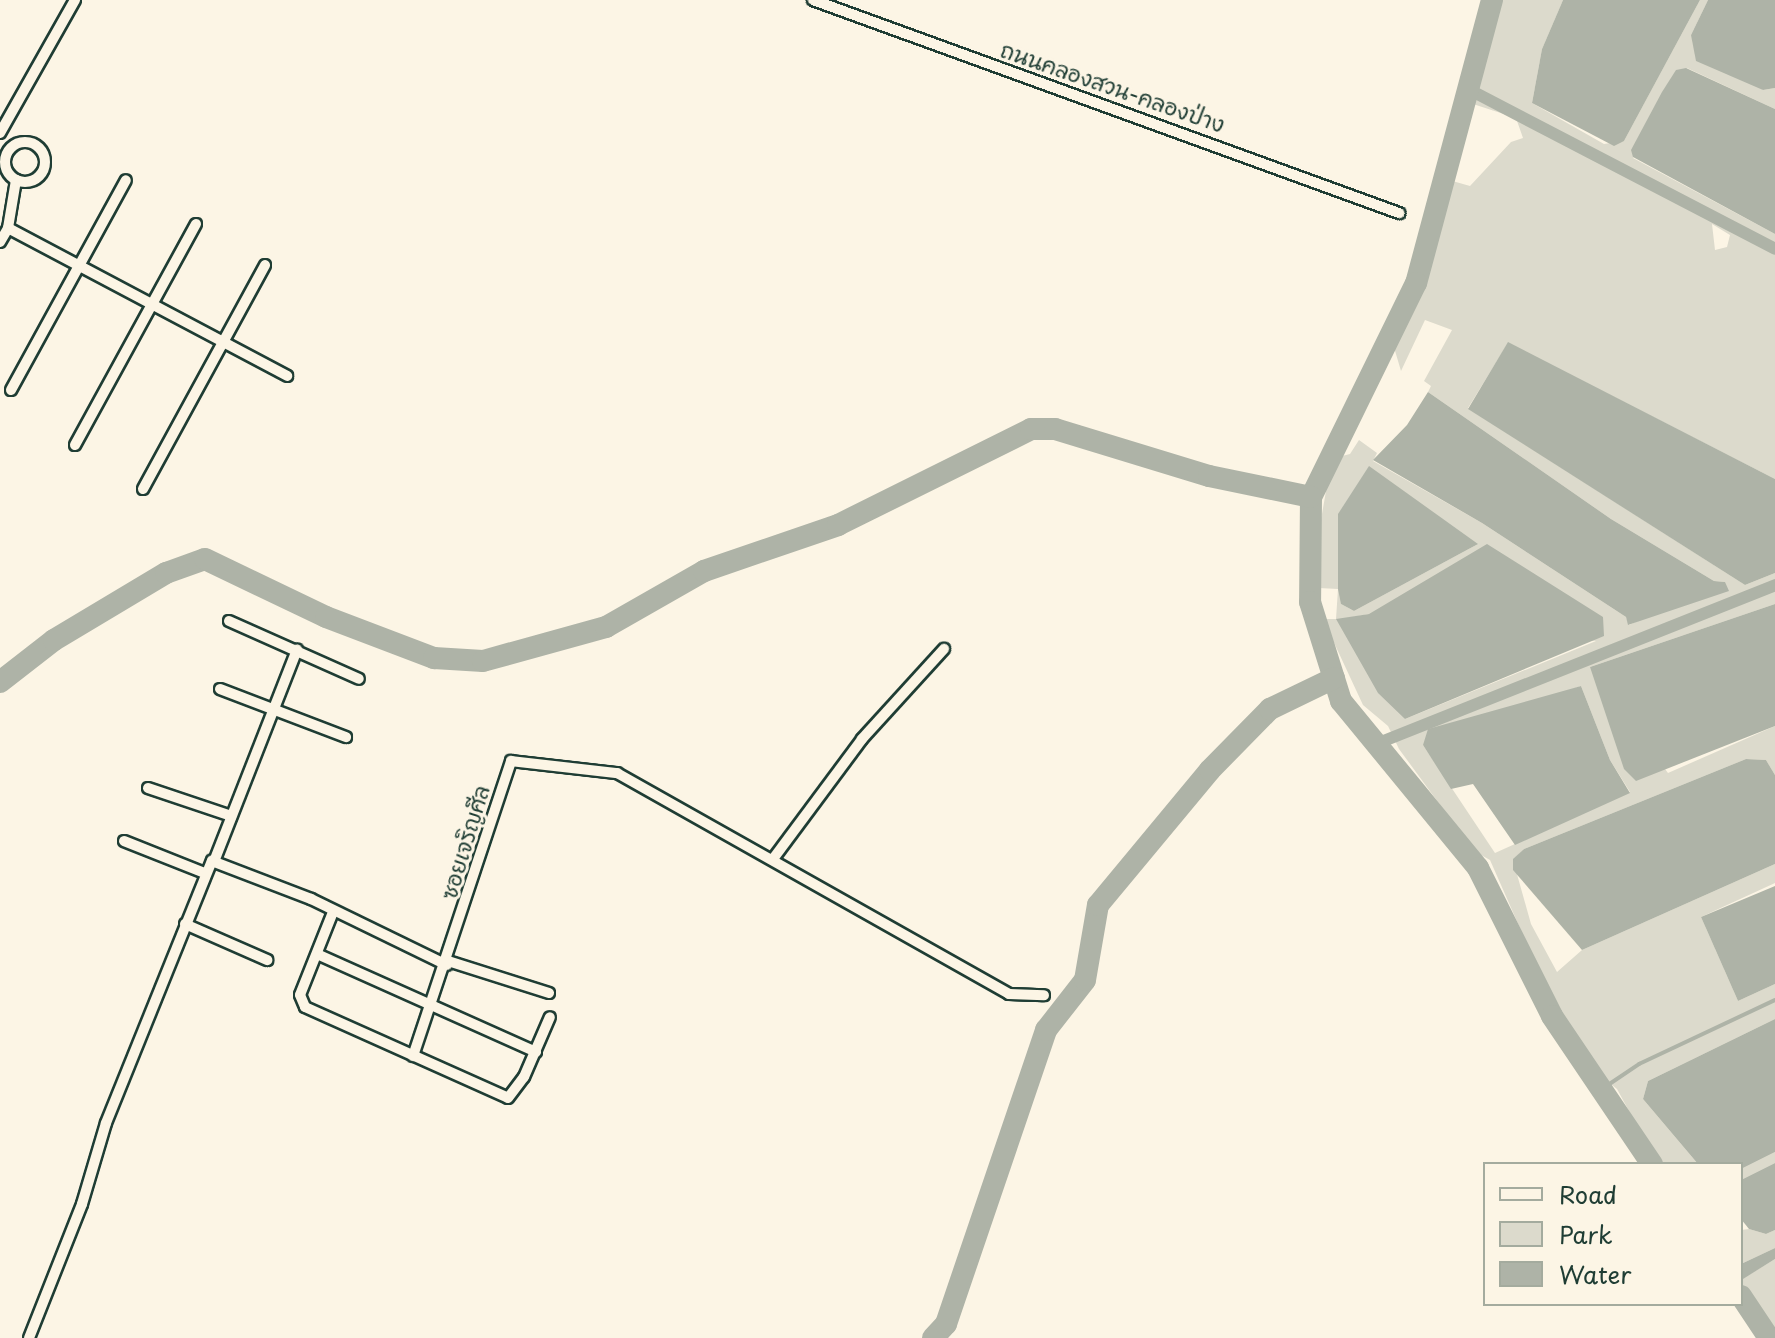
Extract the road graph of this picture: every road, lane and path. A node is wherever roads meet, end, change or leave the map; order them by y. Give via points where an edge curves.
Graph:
1 (75, 0) edge
2 (813, 0) edge
3 (0, 133) edge
4 (4, 147) edge
5 (16, 180) junction
6 (126, 180) dead end
7 (1399, 213) dead end
8 (196, 224) dead end
9 (8, 228) junction
10 (0, 242) edge
11 (265, 265) dead end
12 (78, 268) junction
13 (152, 306) junction
14 (222, 342) junction
15 (287, 376) dead end
16 (11, 390) dead end
17 (75, 445) dead end
18 (143, 489) dead end
19 (229, 621) dead end
20 (944, 649) dead end
21 (297, 650) junction
22 (359, 679) dead end
23 (220, 689) dead end
24 (272, 707) junction
25 (346, 737) dead end
26 (148, 788) dead end
27 (231, 816) junction
28 (124, 841) dead end
29 (215, 859) junction
30 (773, 859) junction
31 (205, 873) junction
32 (333, 912) junction
33 (185, 924) junction
34 (317, 954) junction
35 (267, 960) dead end
36 (448, 963) junction
37 (549, 993) dead end
38 (1044, 995) dead end
39 (433, 1006) junction
40 (550, 1017) dead end
41 (536, 1052) junction
42 (413, 1056) junction
43 (29, 1338) edge

1 - 3 street
2 - 7 street, ถนนคลองสวน-คลองป่าง
4 - 5 street via 6,167
4 - 5 street via 30,143 44,157 39,176
5 - 9 street
6 - 12 street
8 - 13 street
9 - 10 street
9 - 12 street
11 - 14 street
12 - 13 street
12 - 16 street
13 - 14 street
13 - 17 street
14 - 15 street
14 - 18 street
19 - 21 street
20 - 30 street via 868,732
21 - 22 street
21 - 24 street
23 - 24 street
24 - 25 street
24 - 27 street
26 - 27 street
27 - 29 street
28 - 31 street
29 - 31 street
29 - 32 street
30 - 36 street, ซอยเจริญศีล via 617,773 511,761
30 - 38 street, ซอยเจริญศีล via 1009,994
31 - 33 street
32 - 34 street
32 - 36 street
33 - 35 street
33 - 43 street
34 - 39 street
34 - 42 street via 300,995 302,1005
36 - 37 street
36 - 39 street
39 - 41 street
39 - 42 street
40 - 41 street
41 - 42 street via 508,1098

